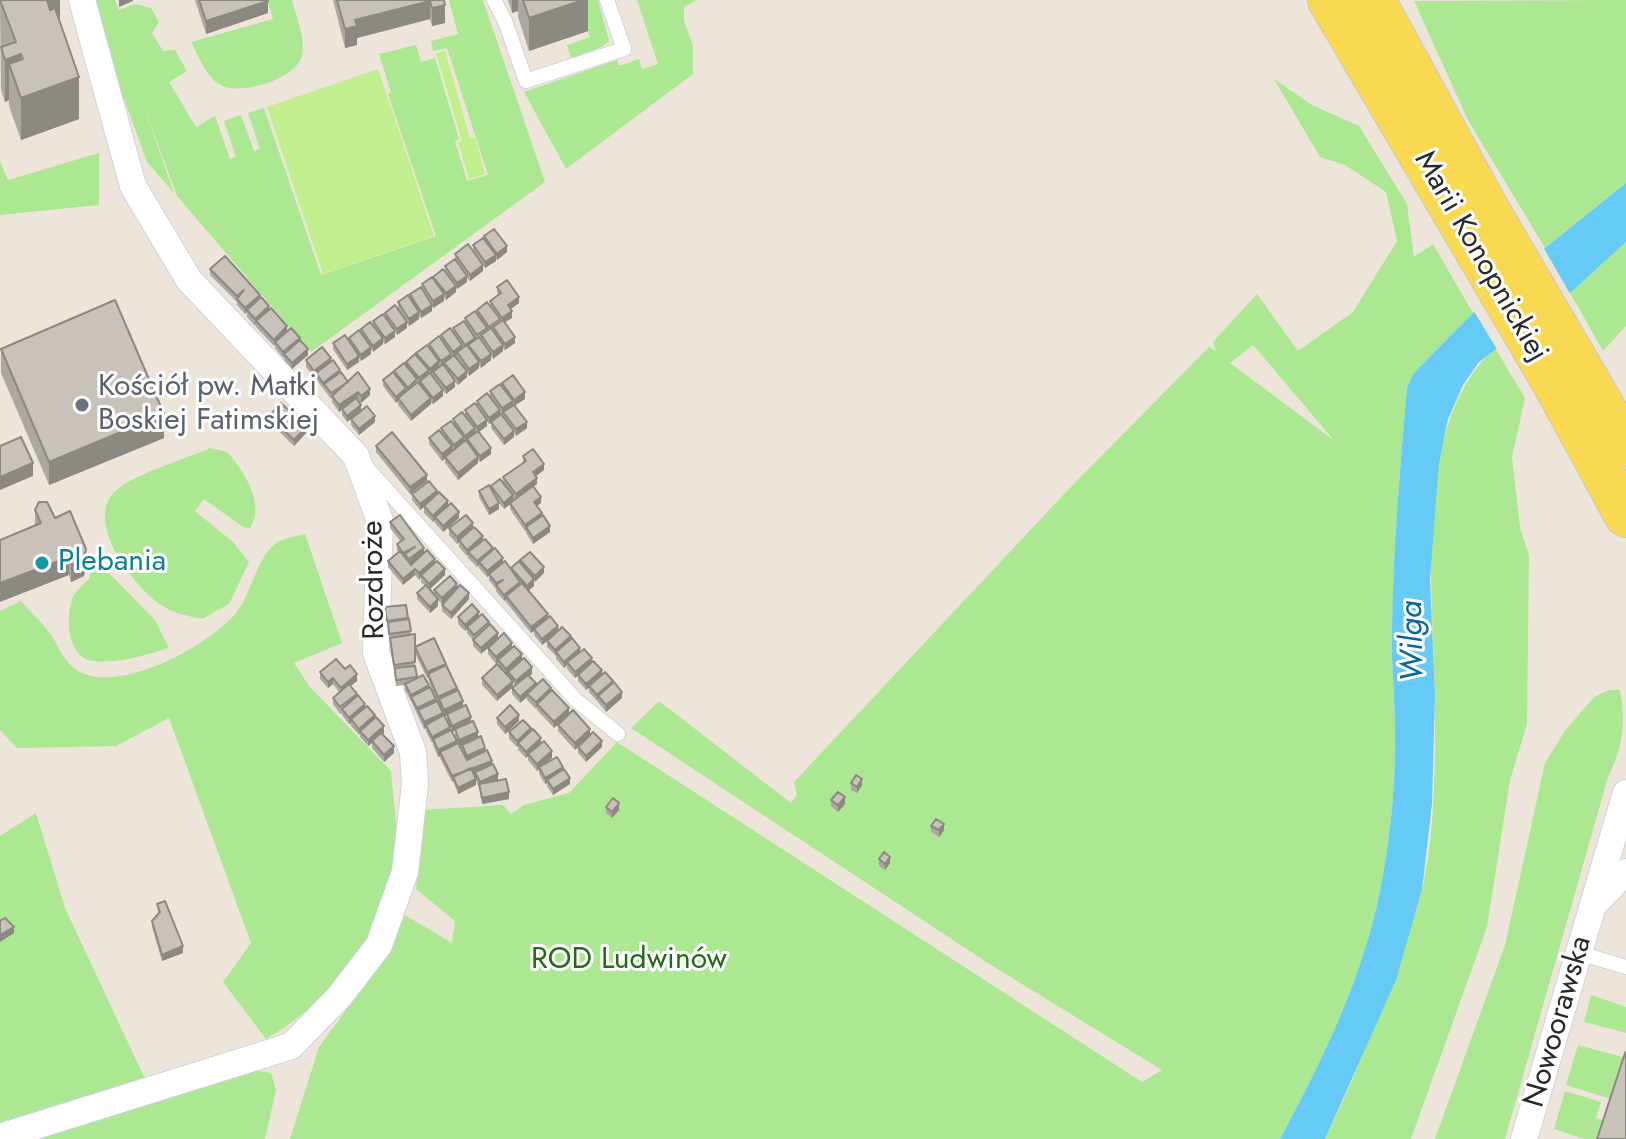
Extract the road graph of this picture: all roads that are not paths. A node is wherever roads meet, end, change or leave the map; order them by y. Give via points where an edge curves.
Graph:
1 (82, 0) edge
2 (494, 0) edge
3 (607, 0) edge
4 (1329, 0) edge
5 (1374, 0) edge
6 (1472, 213) junction
7 (1566, 372) junction
8 (1626, 445) edge
9 (356, 456) junction
10 (1626, 516) edge
11 (618, 734) dead end
12 (1626, 793) edge
13 (1626, 872) edge
14 (1593, 905) junction
15 (1579, 953) junction
16 (1626, 967) edge
17 (0, 1137) edge
18 (1524, 1139) edge

1 - 9 street, Rozdroże via 133,186 189,280
2 - 3 lane via 526,81 624,49
4 - 6 main road, Marii Konopnickiej
5 - 6 main road, Marii Konopnickiej
6 - 7 main road, Marii Konopnickiej
7 - 8 main road, Marii Konopnickiej
7 - 10 main road, Marii Konopnickiej
9 - 11 lane via 576,700
9 - 17 street, Rozdroże via 380,521 376,653 413,752 415,784 405,872 379,945 339,997 291,1046
12 - 14 street, Nowoorawska
13 - 14 street, Nowoorawska
14 - 15 street, Nowoorawska
15 - 16 lane
15 - 18 street, Nowoorawska

